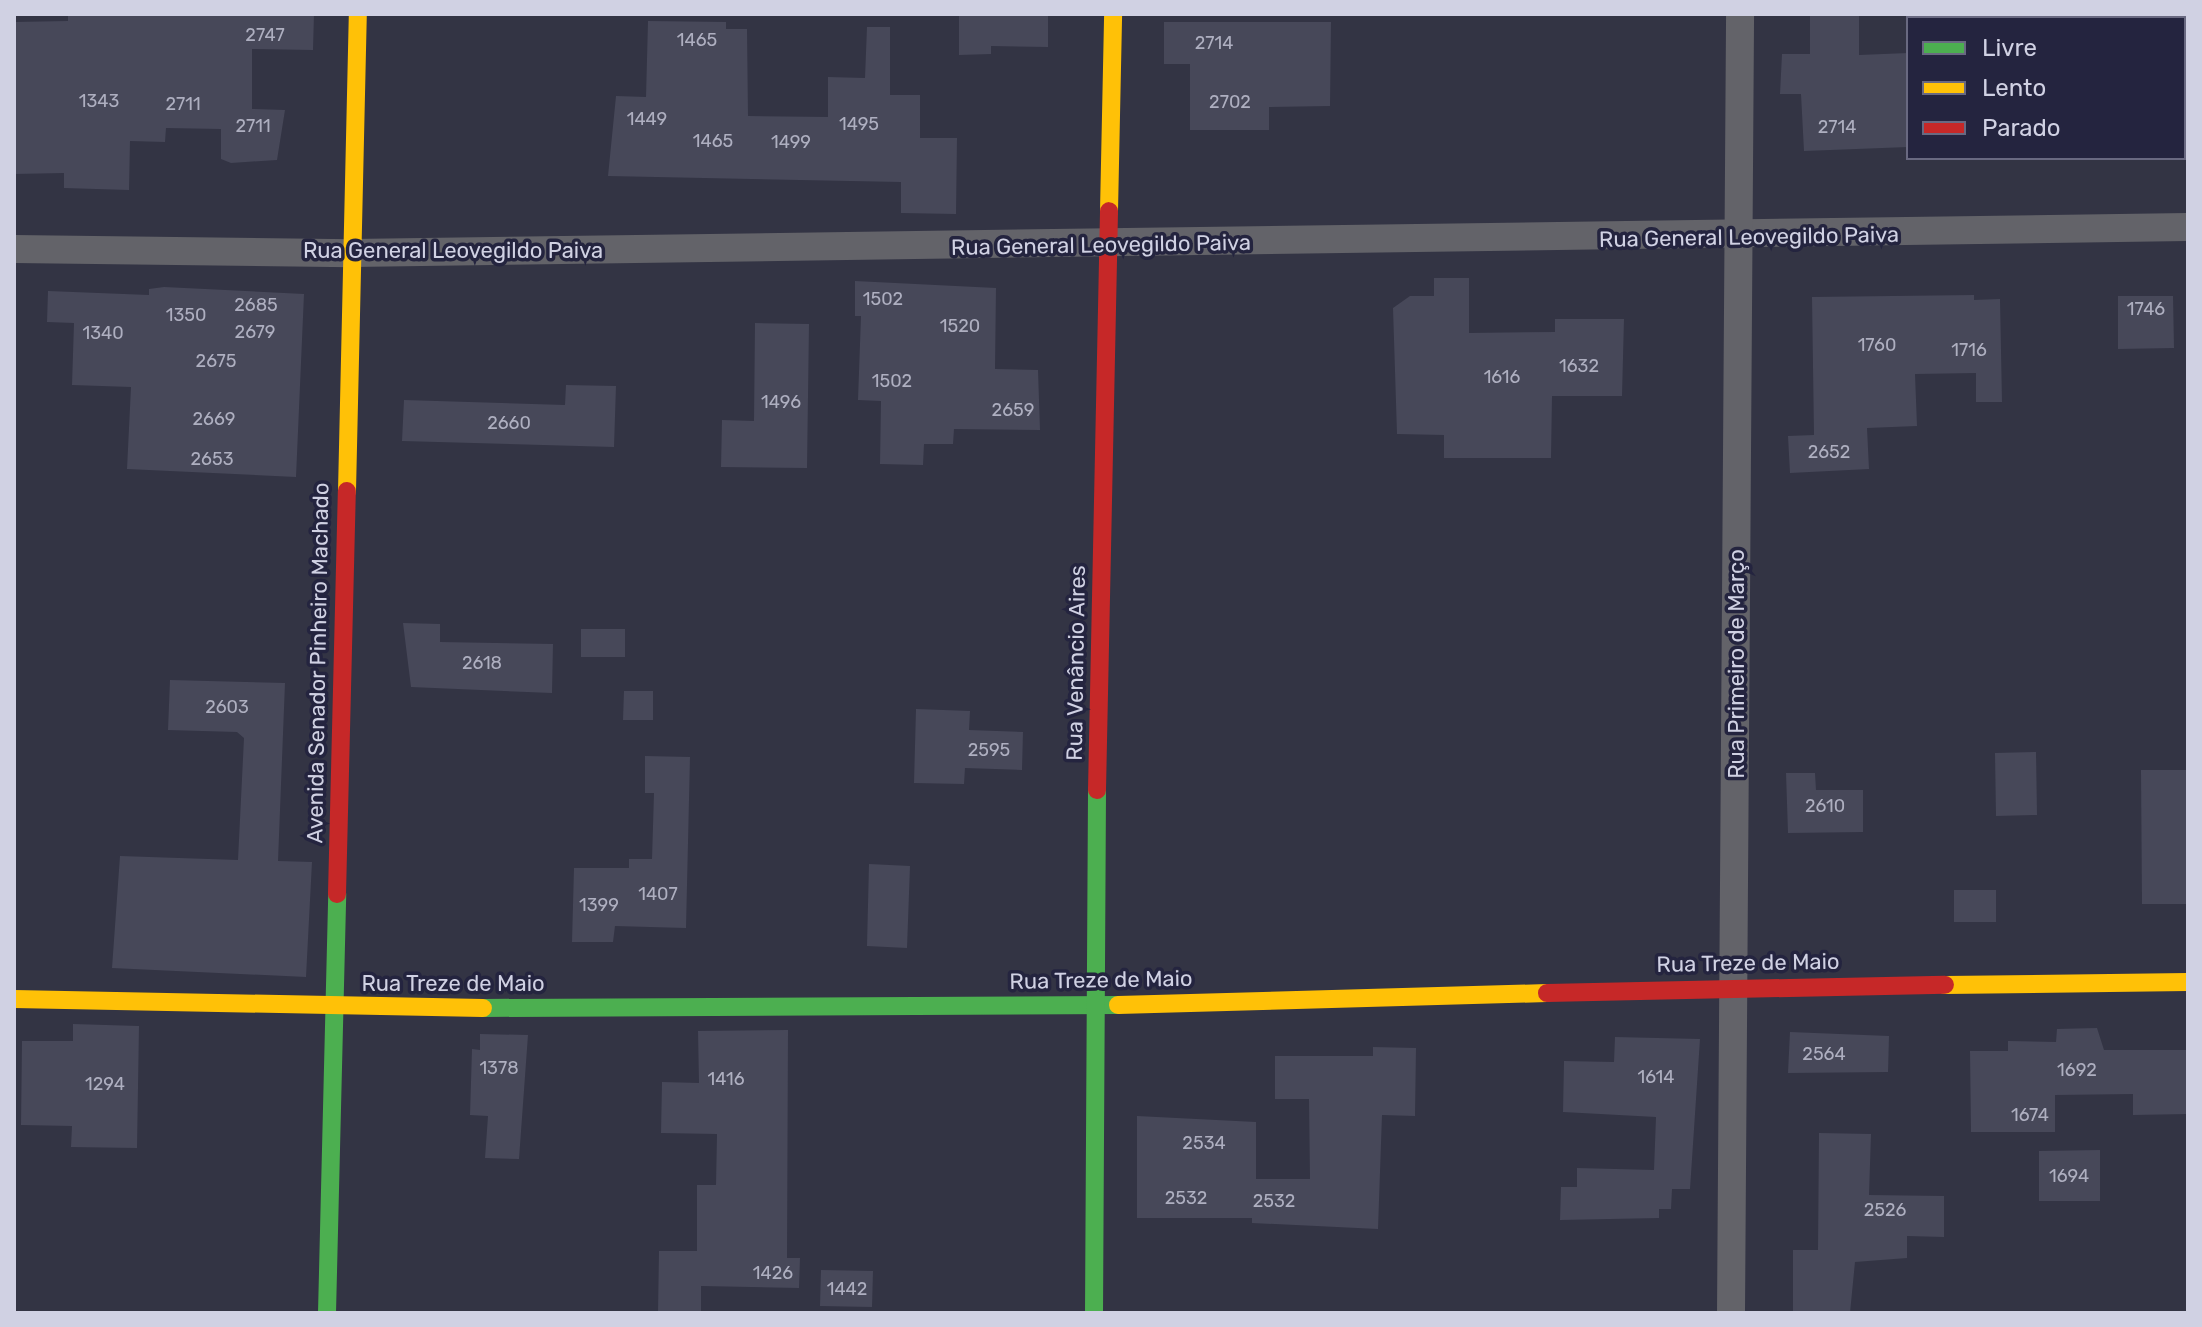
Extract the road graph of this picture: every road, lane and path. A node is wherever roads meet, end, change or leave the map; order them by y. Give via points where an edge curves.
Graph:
1 (358, 14) edge
2 (1113, 14) edge
3 (1740, 14) edge
4 (2188, 227) edge
5 (1740, 238) junction
6 (1108, 244) junction
7 (14, 249) edge
8 (352, 253) junction
9 (2188, 982) edge
10 (1734, 987) junction
11 (14, 999) edge
12 (1093, 1006) junction
13 (333, 1009) junction
14 (327, 1313) edge
15 (1094, 1313) edge
16 (1731, 1313) edge

1 - 8 main road, Avenida Senador Pinheiro Machado
2 - 6 main road, Rua Venâncio Aires
3 - 5 street, Rua Primeiro de Março
4 - 5 street, Rua General Leovegildo Paiva
5 - 6 street, Rua General Leovegildo Paiva
5 - 10 street, Rua Primeiro de Março
6 - 8 street, Rua General Leovegildo Paiva
6 - 12 main road, Rua Venâncio Aires
7 - 8 street, Rua General Leovegildo Paiva
8 - 13 main road, Avenida Senador Pinheiro Machado
9 - 10 main road, Rua Treze de Maio
10 - 12 main road, Rua Treze de Maio
10 - 16 street, Rua Primeiro de Março
11 - 13 main road, Rua Treze de Maio
12 - 13 main road, Rua Treze de Maio
12 - 15 main road, Rua Venâncio Aires
13 - 14 main road, Avenida Senador Pinheiro Machado

